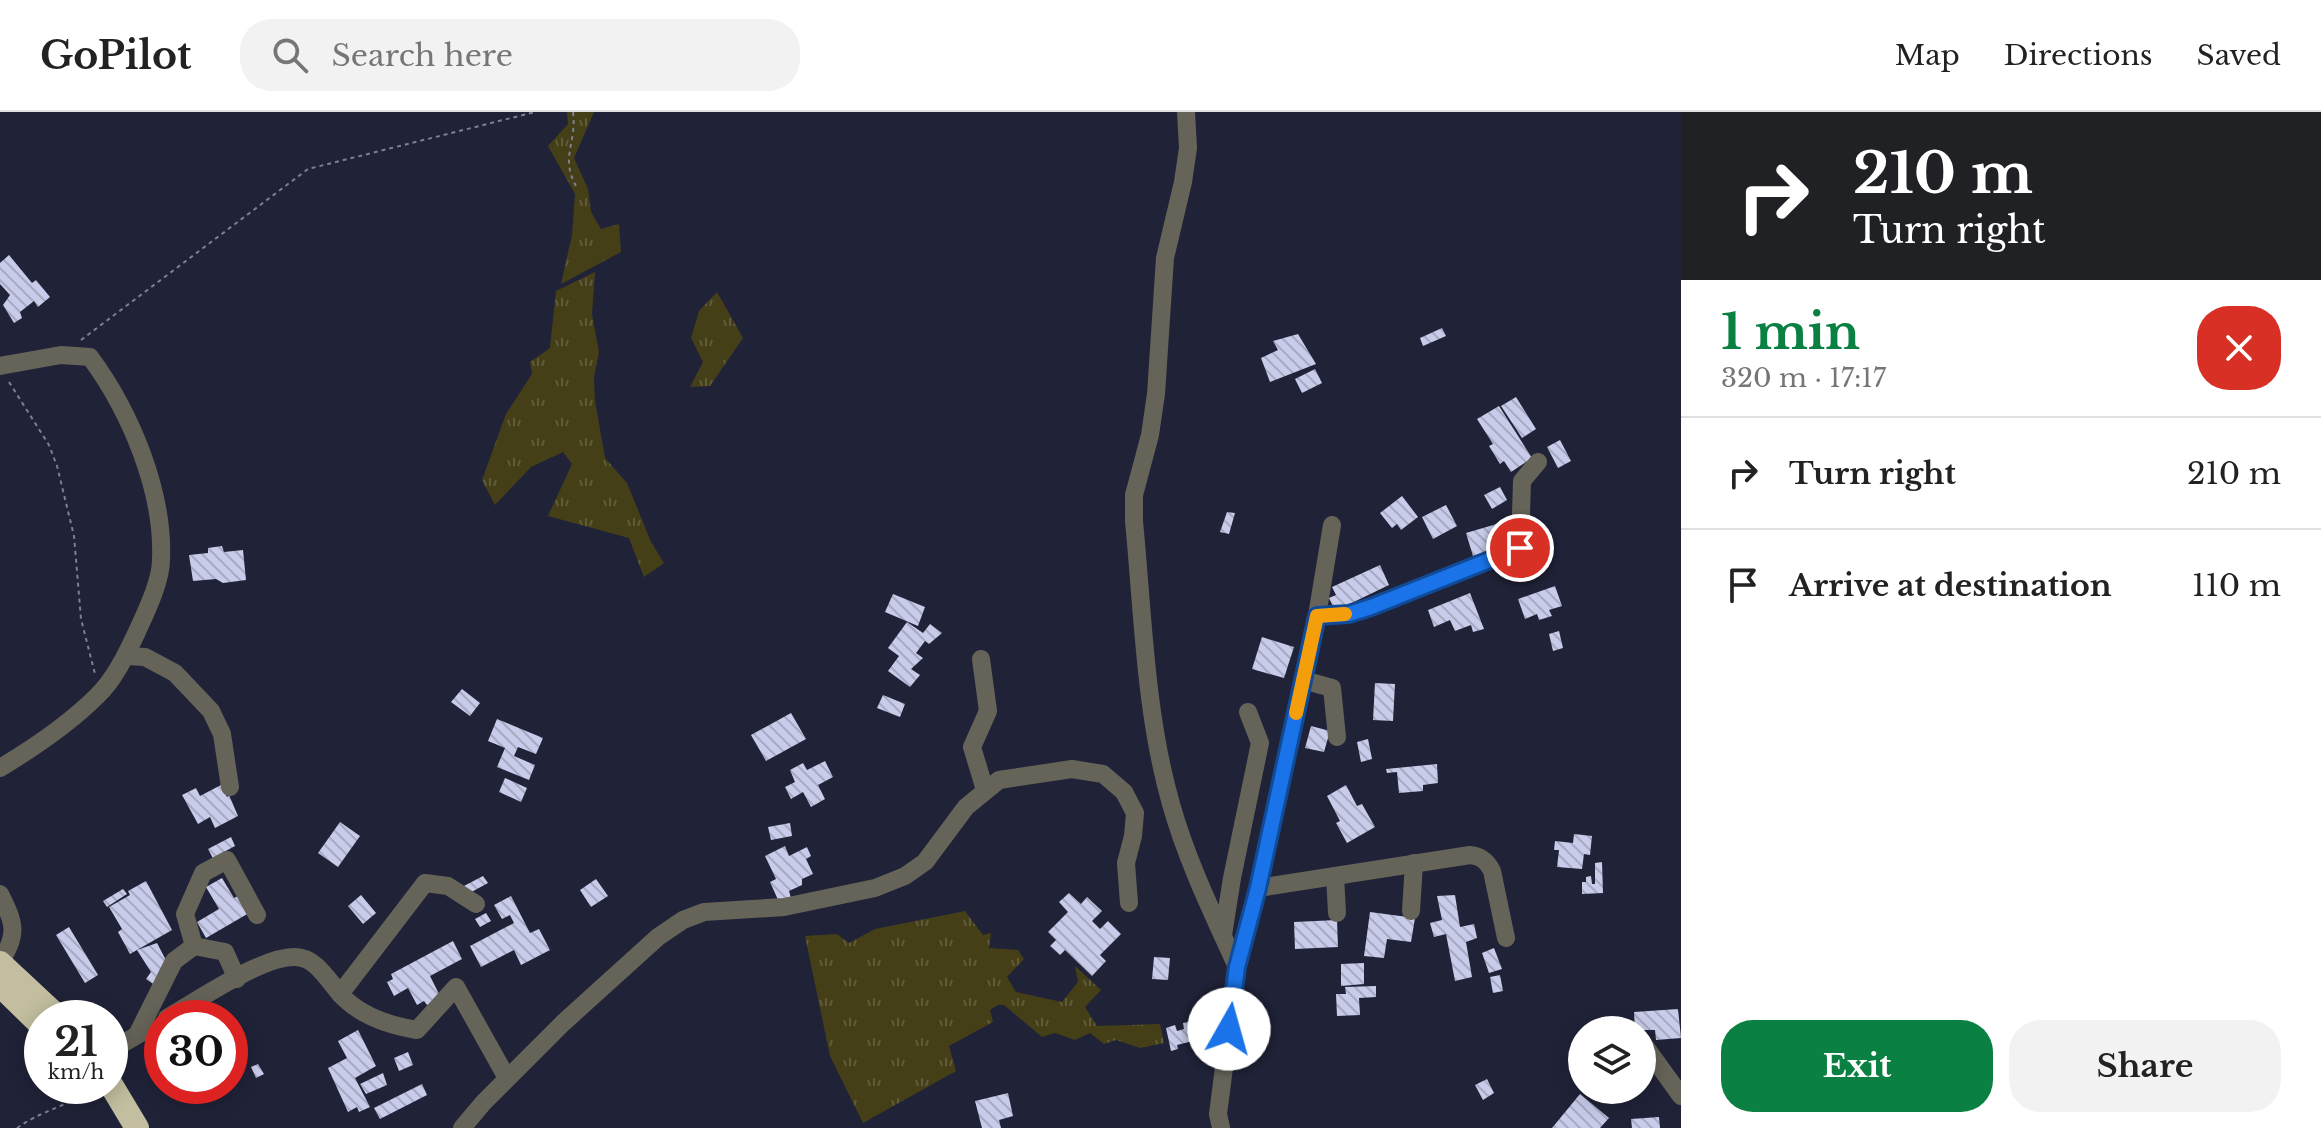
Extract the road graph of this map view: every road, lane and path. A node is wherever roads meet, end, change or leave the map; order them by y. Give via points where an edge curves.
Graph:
1 (535, 112) edge
2 (573, 112) edge
3 (1186, 112) edge
4 (576, 186) dead end
5 (61, 355) junction
6 (4, 372) edge
7 (1538, 462) dead end
8 (1332, 525) dead end
9 (1317, 616) junction
10 (126, 656) junction
11 (981, 659) dead end
12 (1303, 680) junction
13 (99, 694) junction
14 (1248, 712) dead end
15 (1337, 737) dead end
16 (0, 768) edge
17 (230, 787) dead end
18 (985, 790) junction
19 (1414, 863) junction
20 (1335, 876) junction
21 (1258, 888) junction
22 (0, 894) edge
23 (1129, 903) dead end
24 (476, 904) dead end
25 (1411, 911) dead end
26 (1337, 913) dead end
27 (257, 915) dead end
28 (1223, 935) junction
29 (1506, 938) dead end
30 (194, 946) junction
31 (0, 963) edge
32 (1237, 967) junction
33 (237, 979) junction
34 (0, 985) edge
35 (340, 994) junction
36 (40, 1000) edge
37 (199, 1000) edge
38 (24, 1008) edge
39 (144, 1031) edge
40 (137, 1035) junction
41 (128, 1040) edge
42 (1656, 1061) edge
43 (507, 1078) junction
44 (1681, 1096) edge
45 (66, 1104) edge
46 (108, 1104) edge
47 (116, 1104) edge
48 (17, 1128) edge
49 (119, 1128) edge
50 (137, 1128) edge
51 (462, 1128) edge
52 (1221, 1128) edge

1 - 5 path via 308,169
2 - 4 path via 567,158
3 - 28 street via 1188,148 1165,258 1156,394 1134,495 1134,521 1149,681 1171,803
5 - 6 street
5 - 10 street via 90,357 108,382 146,465 156,502 162,562
6 - 13 path via 57,466 74,536 81,619
7 - 9 street via 1522,481 1529,544 1371,607
8 - 9 street
9 - 12 street
10 - 13 street
10 - 17 street via 145,657 175,673 211,711 222,734
11 - 18 street via 988,711 972,747
12 - 15 street via 1332,688
12 - 21 street
13 - 16 street via 44,742
14 - 28 street via 1260,743
18 - 23 street via 999,780 1072,769 1103,774 1124,792 1135,813 1126,863
18 - 43 street via 925,862 905,876 799,904 704,912 683,920 658,937
19 - 20 street
19 - 25 street
19 - 29 street via 1470,855 1484,859 1492,871
20 - 21 street
20 - 26 street
21 - 32 street
22 - 31 street via 12,918 13,935
24 - 35 street via 448,886 425,883
27 - 30 street via 227,860 203,873 185,914
28 - 32 street
30 - 33 street via 225,952
30 - 40 street via 174,961
31 - 36 highway
32 - 52 street via 1218,1114
33 - 35 street via 297,956 322,970
33 - 37 street
34 - 38 highway
35 - 43 street via 391,1026 417,1030 456,987
39 - 40 street
40 - 41 street
42 - 44 street
43 - 51 street
45 - 48 path
46 - 49 highway
47 - 50 highway

